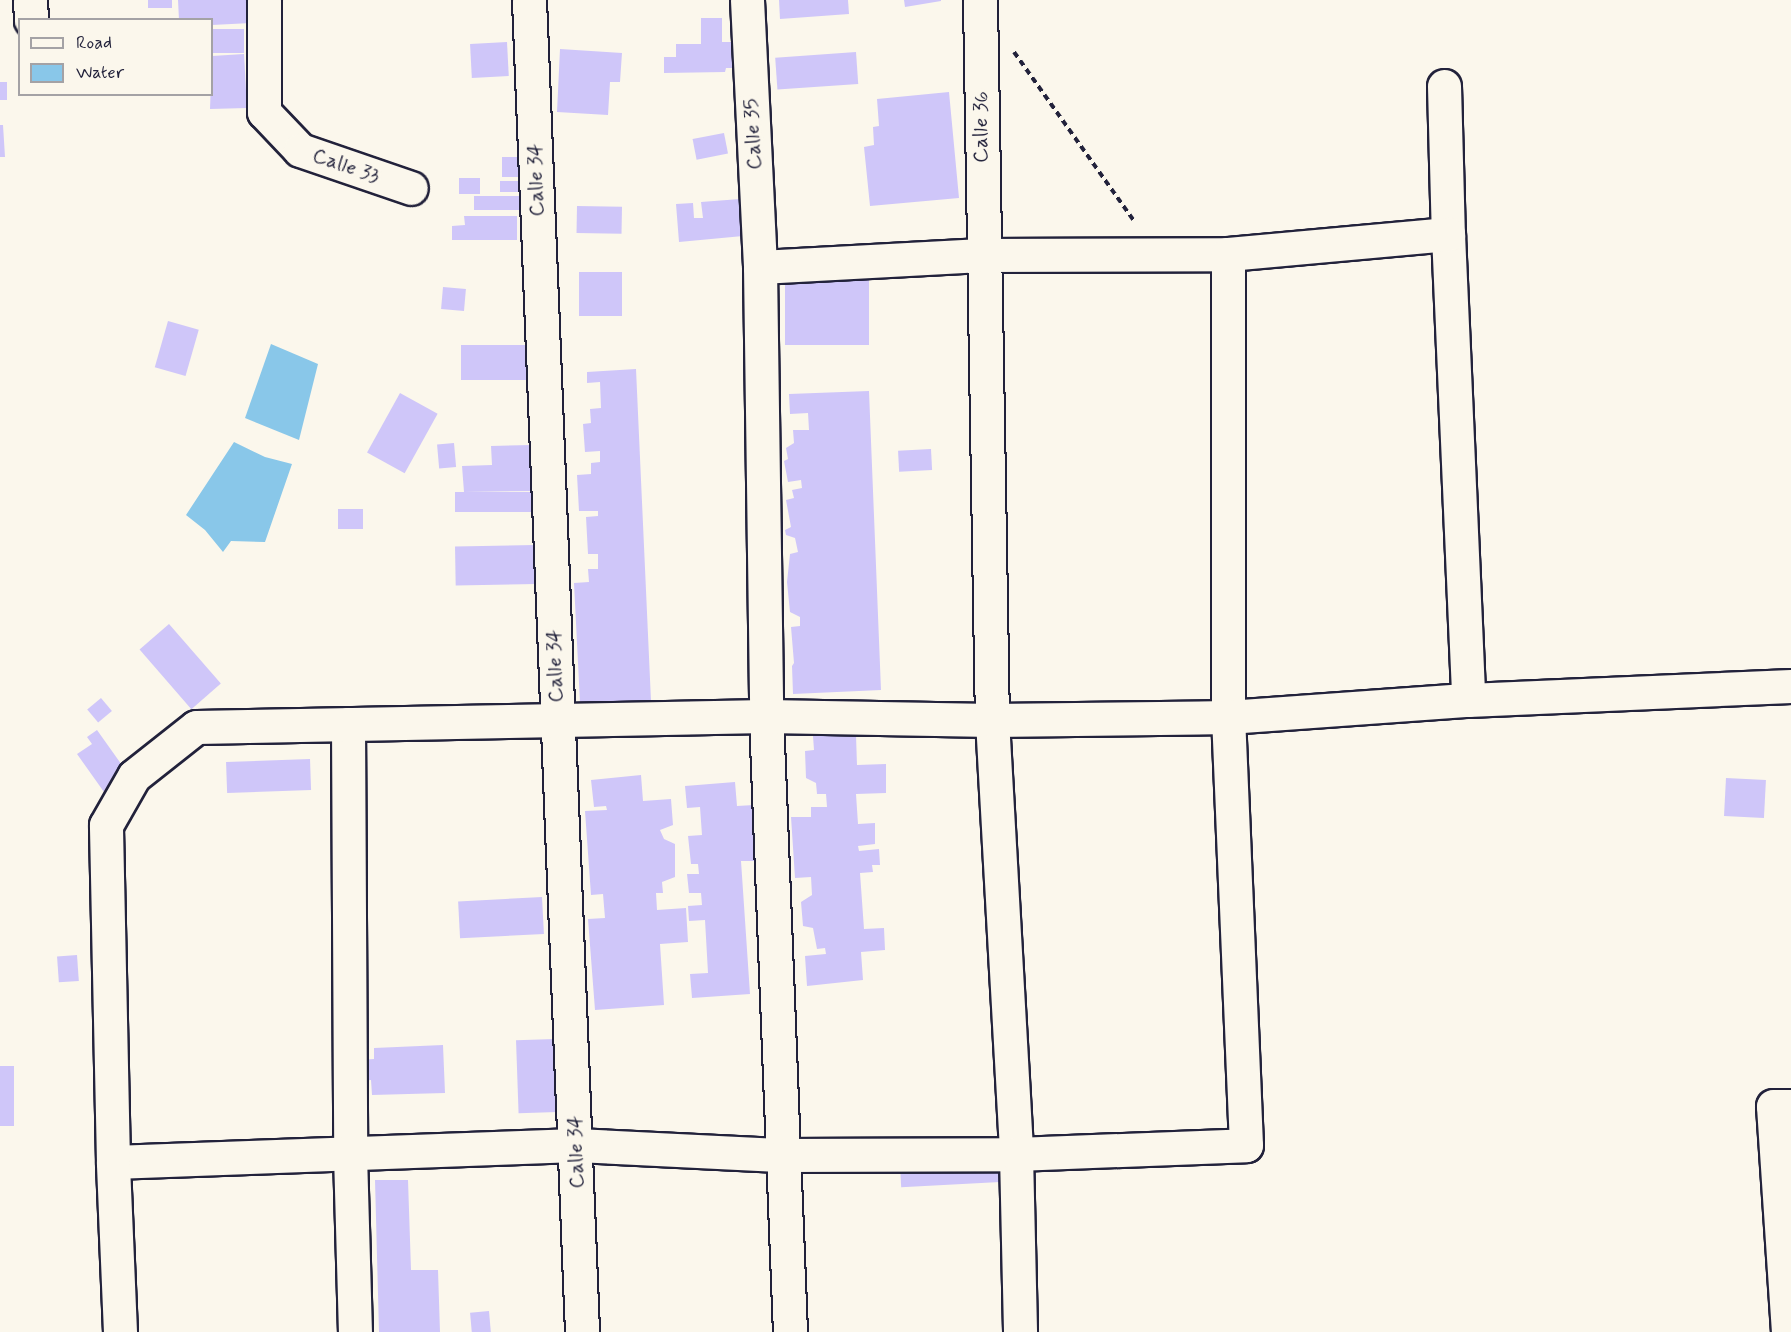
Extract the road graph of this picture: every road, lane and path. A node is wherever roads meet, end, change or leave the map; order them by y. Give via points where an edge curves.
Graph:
1 (30, 0) edge
2 (264, 0) edge
3 (528, 0) edge
4 (747, 0) edge
5 (980, 0) edge
6 (31, 18) edge
7 (1008, 44) dead end
8 (1444, 86) dead end
9 (411, 188) dead end
10 (1448, 234) junction
11 (982, 255) junction
12 (1228, 255) junction
13 (1159, 256) junction
14 (760, 267) junction
15 (1791, 686) edge
16 (1468, 700) junction
17 (766, 716) junction
18 (1228, 717) junction
19 (557, 719) junction
20 (992, 720) junction
21 (348, 724) junction
22 (1791, 1106) edge
23 (576, 1145) junction
24 (350, 1154) junction
25 (1016, 1154) junction
26 (784, 1155) junction
27 (113, 1162) junction
28 (120, 1332) edge
29 (355, 1332) edge
30 (582, 1332) edge
31 (790, 1332) edge
32 (1020, 1332) edge
33 (1788, 1332) edge

1 - 6 street
2 - 9 street, Calle 33 via 264,112 300,150
3 - 19 street, Calle 34
4 - 14 street, Calle 35
5 - 11 street, Calle 36
7 - 13 path
8 - 10 street
10 - 12 street
10 - 16 street
11 - 13 street
11 - 14 street
11 - 20 street, Calle 36
12 - 13 street
12 - 18 street
14 - 17 street, Calle 35
15 - 16 street
16 - 18 street
17 - 19 street
17 - 20 street
17 - 26 street, Calle 35
18 - 20 street
18 - 25 street via 1246,1144
19 - 21 street
19 - 23 street, Calle 34
20 - 25 street, Calle 36
21 - 24 street
21 - 27 street via 196,727 134,776 106,825
22 - 33 street via 1773,1106
23 - 24 street
23 - 26 street
23 - 30 street, Calle 34
24 - 27 street
24 - 29 street
25 - 26 street
25 - 32 street, Calle 36
26 - 31 street, Calle 35
27 - 28 street

